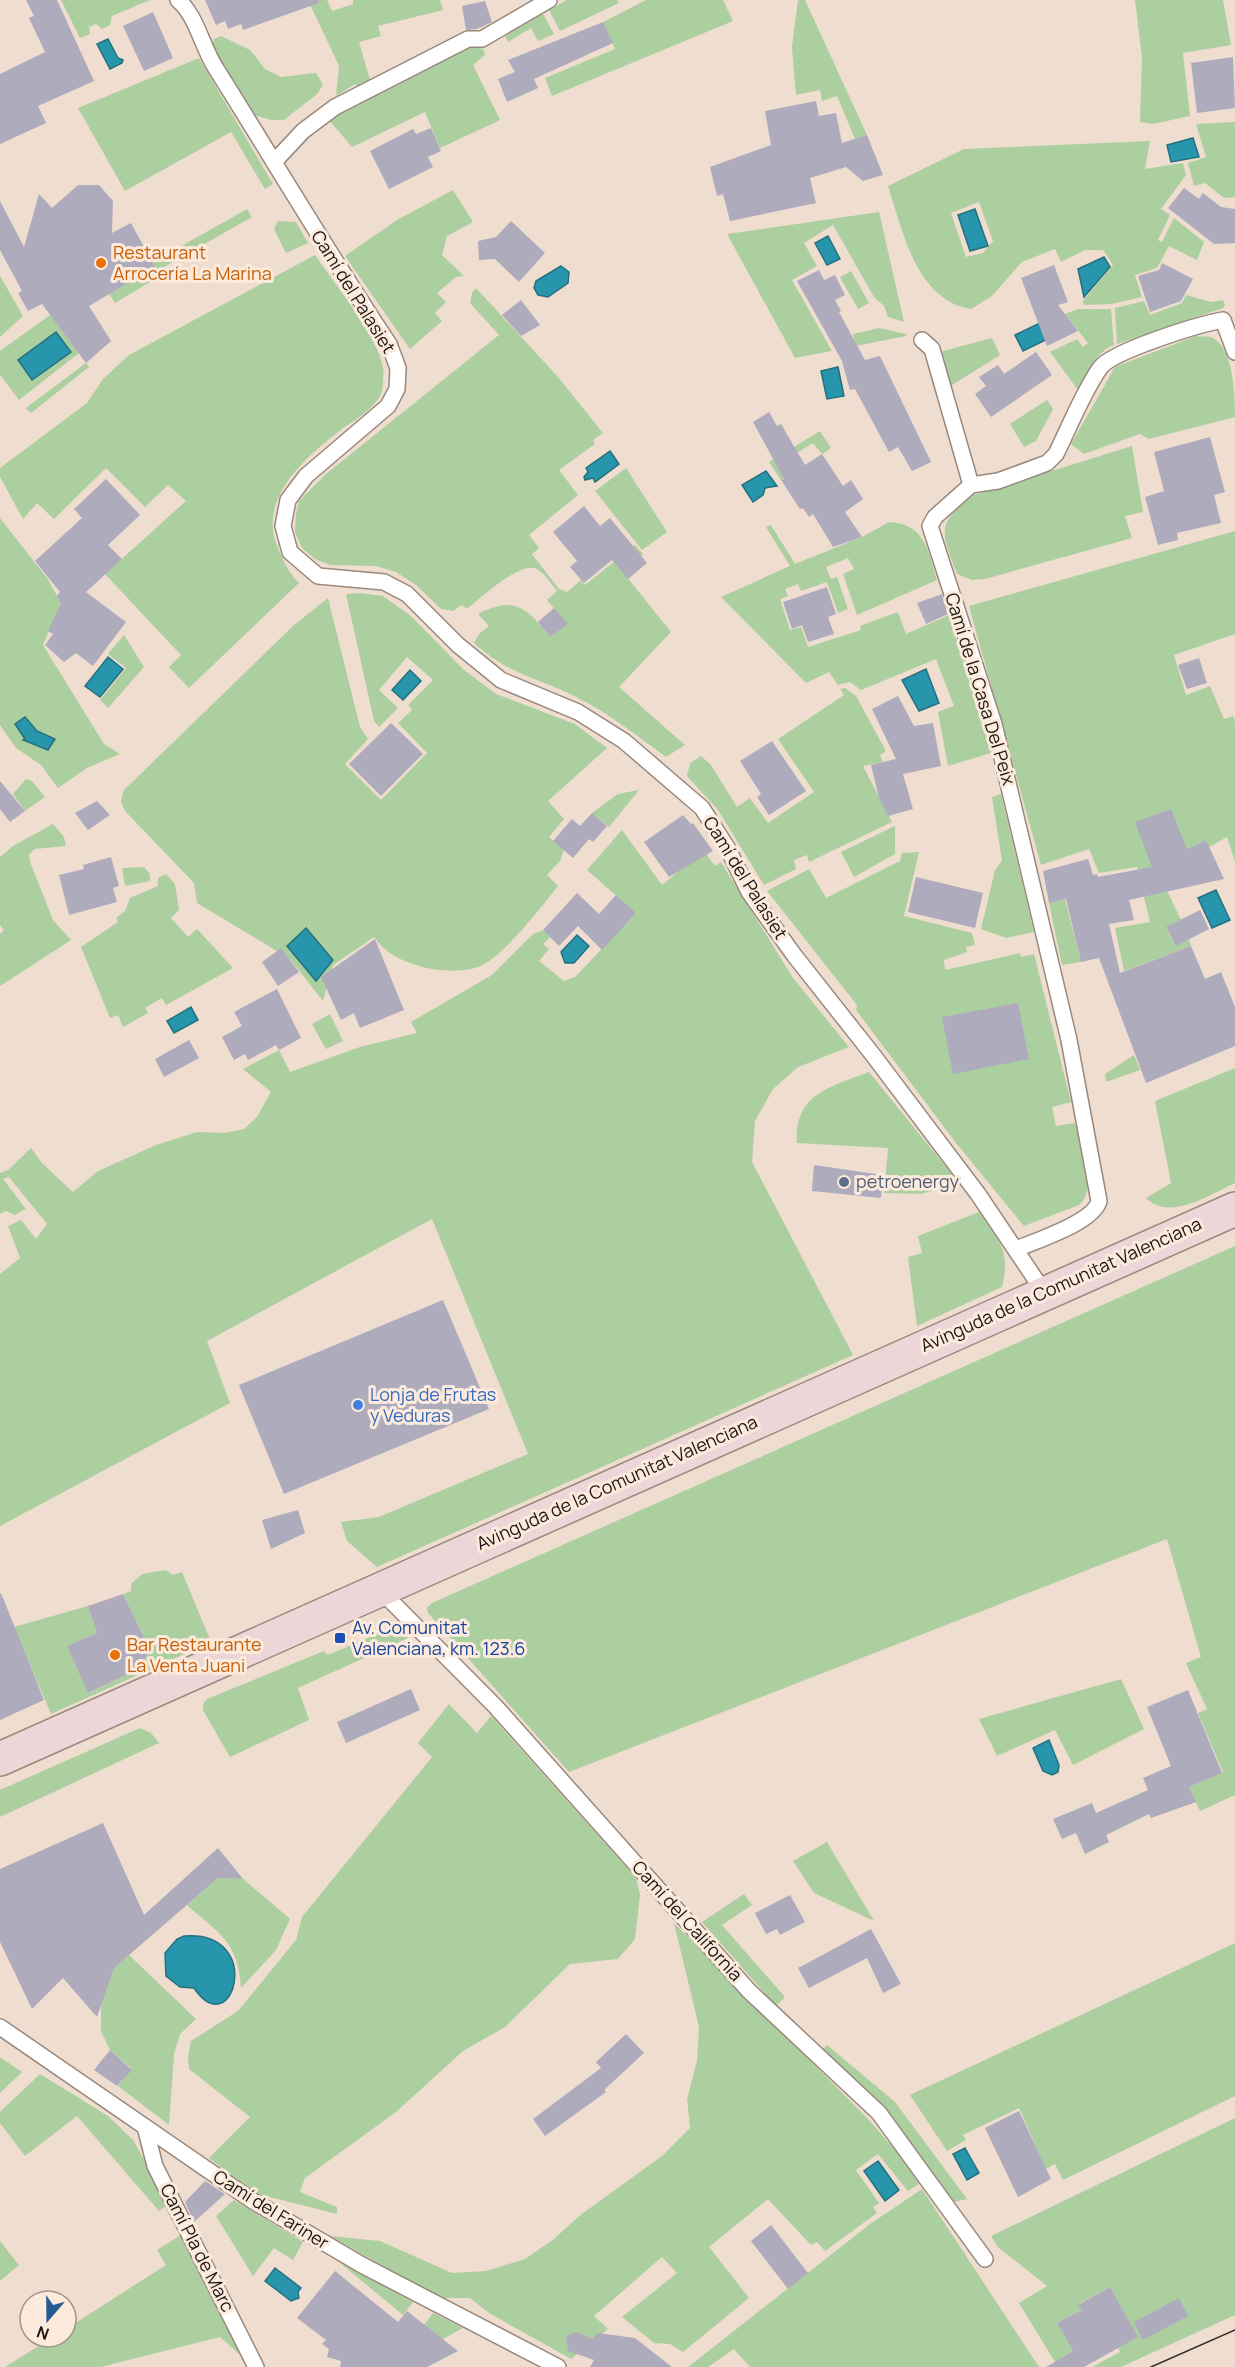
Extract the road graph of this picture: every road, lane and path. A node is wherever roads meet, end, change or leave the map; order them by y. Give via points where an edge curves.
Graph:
1 (178, 0) edge
2 (549, 0) edge
3 (274, 162) junction
4 (1229, 317) edge
5 (922, 340) dead end
6 (1235, 352) edge
7 (971, 485) junction
8 (1235, 1209) edge
9 (1017, 1249) junction
10 (1044, 1292) junction
11 (380, 1590) junction
12 (0, 1759) edge
13 (0, 2027) edge
14 (145, 2127) junction
15 (985, 2259) dead end
16 (256, 2367) edge
17 (558, 2367) edge

1 - 3 lane, Camí del Palasiet via 186,6 205,51
2 - 3 lane via 482,39 468,39 335,107 303,131
3 - 9 lane, Camí del Palasiet via 389,344 398,368 397,389 388,406 306,476 288,500 283,526 290,552 318,576 384,582 407,594 458,645 501,680 596,723 624,741 702,808 749,892
4 - 6 lane
4 - 7 lane via 1114,356 1101,367 1056,454 1047,463 998,481
5 - 7 lane via 932,349
7 - 9 lane, Camí de la Casa Del Peix via 930,526 994,724 1069,1040 1099,1201 1087,1218
8 - 10 main road, Avinguda de la Comunitat Valenciana
9 - 10 lane, Camí del Palasiet
10 - 11 main road, Avinguda de la Comunitat Valenciana
11 - 12 main road, Avinguda de la Comunitat Valenciana
11 - 15 lane, Camí del California via 495,1706 750,1991 879,2114
13 - 14 lane, Camí del Fariner
14 - 16 lane, Camí Pla de Marc via 155,2166
14 - 17 lane, Camí del Fariner via 253,2202 362,2265

